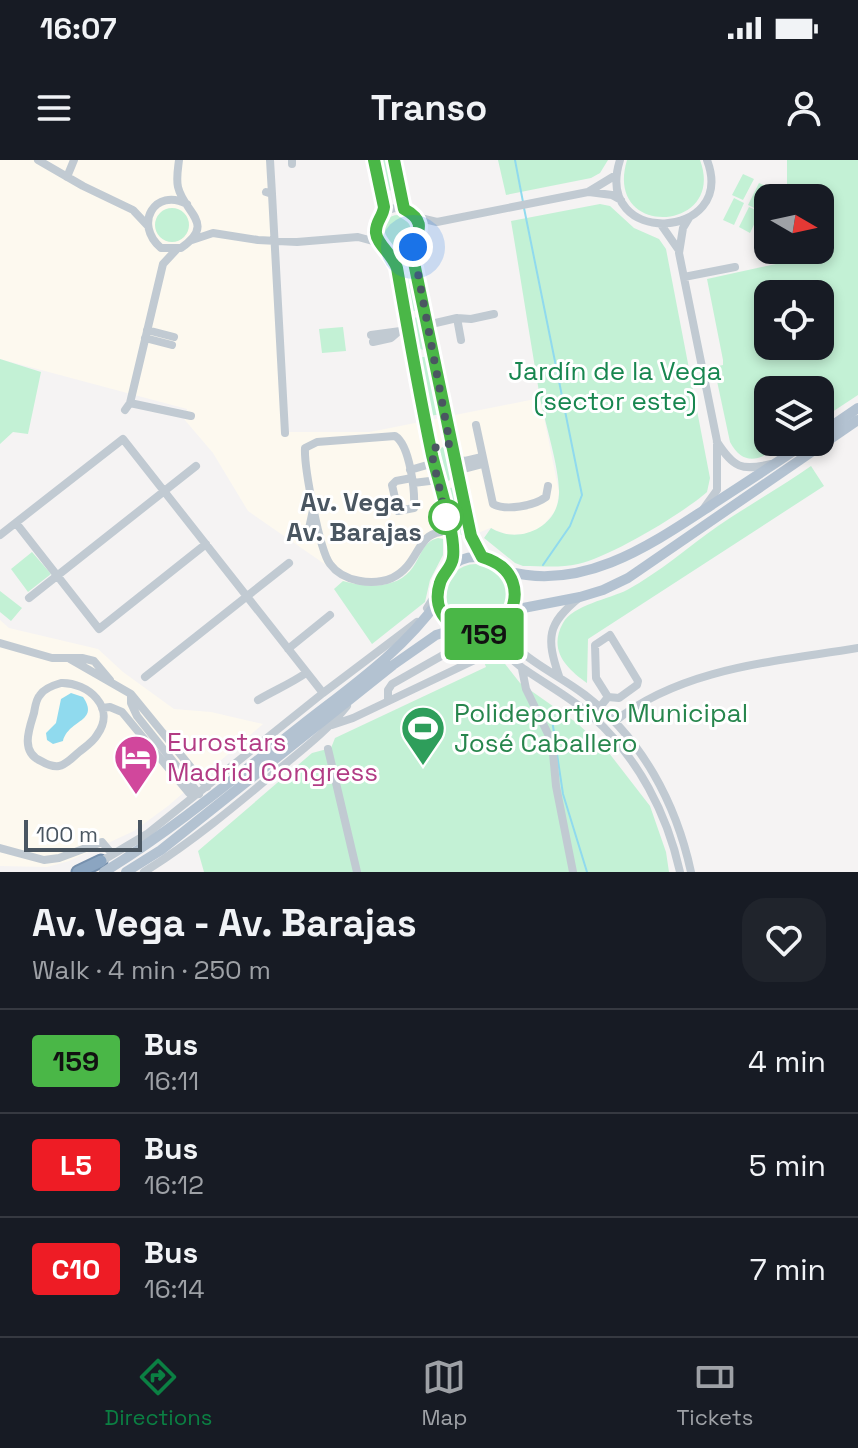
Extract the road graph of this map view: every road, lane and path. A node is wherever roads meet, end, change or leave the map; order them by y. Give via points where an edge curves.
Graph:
1 (38, 160) edge
2 (74, 160) edge
3 (179, 160) edge
4 (270, 160) edge
5 (374, 160) edge
6 (394, 160) edge
7 (620, 160) edge
8 (707, 160) edge
9 (616, 175) junction
10 (67, 177) junction
11 (177, 184) junction
12 (588, 192) junction
13 (621, 200) junction
14 (160, 203) junction
15 (187, 204) junction
16 (404, 209) junction
17 (133, 210) junction
18 (384, 214) junction
19 (197, 217) junction
20 (416, 217) junction
21 (689, 218) junction
22 (437, 222) junction
23 (148, 226) junction
24 (376, 226) junction
25 (662, 226) junction
26 (213, 233) junction
27 (358, 237) junction
28 (419, 237) junction
29 (192, 240) junction
30 (275, 241) junction
31 (380, 243) junction
32 (157, 244) junction
33 (413, 247) junction
34 (177, 250) junction
35 (389, 250) junction
36 (679, 250) junction
37 (163, 264) junction
38 (735, 267) dead end
39 (684, 277) junction
40 (425, 314) junction
41 (494, 314) dead end
42 (406, 318) junction
43 (457, 318) junction
44 (427, 325) junction
45 (403, 331) junction
46 (146, 334) junction
47 (372, 338) dead end
48 (461, 340) dead end
49 (173, 341) dead end
50 (432, 349) junction
51 (412, 353) junction
52 (856, 412) edge
53 (191, 416) dead end
54 (476, 425) dead end
55 (834, 425) edge
56 (285, 433) dead end
57 (717, 441) junction
58 (450, 444) junction
59 (431, 451) junction
60 (787, 456) edge
61 (454, 459) junction
62 (482, 461) junction
63 (778, 462) junction
64 (434, 463) junction
65 (196, 466) dead end
66 (412, 477) junction
67 (458, 477) junction
68 (438, 482) junction
69 (548, 486) dead end
70 (164, 491) junction
71 (314, 505) junction
72 (691, 518) junction
73 (16, 523) junction
74 (451, 532) junction
75 (0, 535) edge
76 (301, 537) dead end
77 (206, 544) junction
78 (482, 557) junction
79 (289, 563) dead end
80 (451, 566) junction
81 (506, 571) junction
82 (56, 576) junction
83 (438, 596) junction
84 (247, 597) junction
85 (580, 597) junction
86 (29, 598) dead end
87 (518, 608) junction
88 (330, 615) dead end
89 (503, 623) junction
90 (456, 629) junction
91 (486, 633) junction
92 (0, 643) edge
93 (500, 648) junction
94 (858, 648) edge
95 (288, 649) junction
96 (478, 657) junction
97 (522, 668) junction
98 (306, 673) junction
99 (145, 677) dead end
100 (559, 677) junction
101 (323, 693) junction
102 (131, 694) junction
103 (608, 697) junction
104 (258, 700) dead end
105 (388, 701) junction
106 (348, 703) junction
107 (600, 707) junction
108 (102, 708) junction
109 (353, 718) junction
110 (615, 721) junction
111 (332, 725) junction
112 (177, 749) junction
113 (328, 749) dead end
114 (169, 756) junction
115 (196, 771) junction
116 (186, 779) junction
117 (207, 787) junction
118 (189, 793) dead end
119 (199, 794) junction
120 (0, 848) edge
121 (106, 862) edge
122 (78, 872) edge
123 (86, 872) edge
124 (126, 872) edge
125 (144, 872) edge
126 (357, 872) edge
127 (573, 872) edge
128 (680, 872) edge
129 (691, 872) edge

1 - 10 street
2 - 10 street
3 - 11 street
4 - 30 street
5 - 18 street
6 - 16 street
7 - 9 street
8 - 21 street via 707,196
9 - 12 street
9 - 13 street
10 - 17 street
11 - 14 street
11 - 15 street
12 - 13 street
12 - 22 street
13 - 25 street via 640,219
14 - 15 street
14 - 17 street
14 - 23 street via 149,215
15 - 19 street
16 - 18 street
16 - 20 street
17 - 23 street
18 - 24 street
19 - 26 street
19 - 29 street
20 - 22 street
20 - 28 street
21 - 25 street
21 - 36 street
22 - 28 street
23 - 32 street
24 - 27 street
24 - 31 street
25 - 36 street
26 - 29 street
26 - 30 street
27 - 30 street
27 - 31 street
28 - 33 street
29 - 34 street
30 - 56 street
31 - 35 street
32 - 34 street
32 - 37 street
33 - 35 street
33 - 40 street
34 - 37 street
35 - 42 street
36 - 39 street
37 - 46 street
38 - 39 street
39 - 57 street
40 - 42 street
40 - 44 street
41 - 43 street
42 - 45 street
43 - 44 street
43 - 48 street
44 - 50 street
45 - 47 street via 391,338
45 - 51 street
46 - 49 street
46 - 53 street via 128,406
50 - 51 street
50 - 58 street
51 - 59 street
52 - 55 main road
52 - 85 main road via 654,562
54 - 62 street
57 - 63 street via 740,467
57 - 72 street via 717,490
58 - 59 street
58 - 61 street
59 - 64 street
60 - 63 main road
61 - 62 street
61 - 67 street
62 - 67 street
62 - 69 street via 496,506 538,502 546,497
63 - 72 main road
64 - 66 street
64 - 68 street
65 - 70 street
66 - 68 street
66 - 71 street via 403,441 395,436 317,442 305,448
67 - 68 street via 450,485
67 - 78 street via 471,536
68 - 74 street
70 - 73 street via 123,439
70 - 77 street
70 - 82 street
71 - 74 street via 328,562 346,576 367,582 401,573 427,536
71 - 76 street via 308,533
72 - 81 main road via 610,564 579,573
73 - 75 street
73 - 82 street
74 - 80 street
77 - 82 street via 99,629
77 - 84 street
78 - 80 main road
78 - 81 main road
79 - 84 street
80 - 83 main road via 441,579
81 - 87 main road
82 - 86 street
83 - 90 main road via 443,616
83 - 101 street via 420,619
83 - 121 main road via 418,629 344,692 154,841
84 - 95 street
84 - 99 street
85 - 87 main road
85 - 100 street via 560,614 552,631
87 - 89 main road
88 - 95 street
89 - 91 main road
89 - 100 street via 518,649
90 - 91 main road
90 - 106 main road via 436,635
91 - 93 street
92 - 102 street via 52,658 94,661
93 - 96 street
93 - 97 street
94 - 110 street via 722,671 667,688
95 - 98 street
96 - 105 street
96 - 105 street via 475,649 459,646 392,684
97 - 127 street via 526,689 552,742
97 - 128 street via 577,704 619,744 661,811
98 - 101 street
98 - 104 street
100 - 107 street
101 - 117 street
102 - 112 street
102 - 114 street via 137,716
103 - 103 street via 596,678 595,645 610,635 638,681 619,698
103 - 107 street
105 - 109 street
106 - 109 street
106 - 111 street
106 - 124 main road
107 - 110 street
108 - 108 street via 97,735 66,763 53,766 30,754 27,736 39,695 48,688 79,684
108 - 118 street via 122,712
109 - 111 street
110 - 129 street via 651,768 672,807
111 - 125 street
112 - 114 street
112 - 115 street
113 - 126 street
114 - 116 street
115 - 116 street
115 - 117 street
116 - 119 street
117 - 119 street
119 - 121 street
120 - 121 street via 44,860 102,842
121 - 122 highway
121 - 123 street

